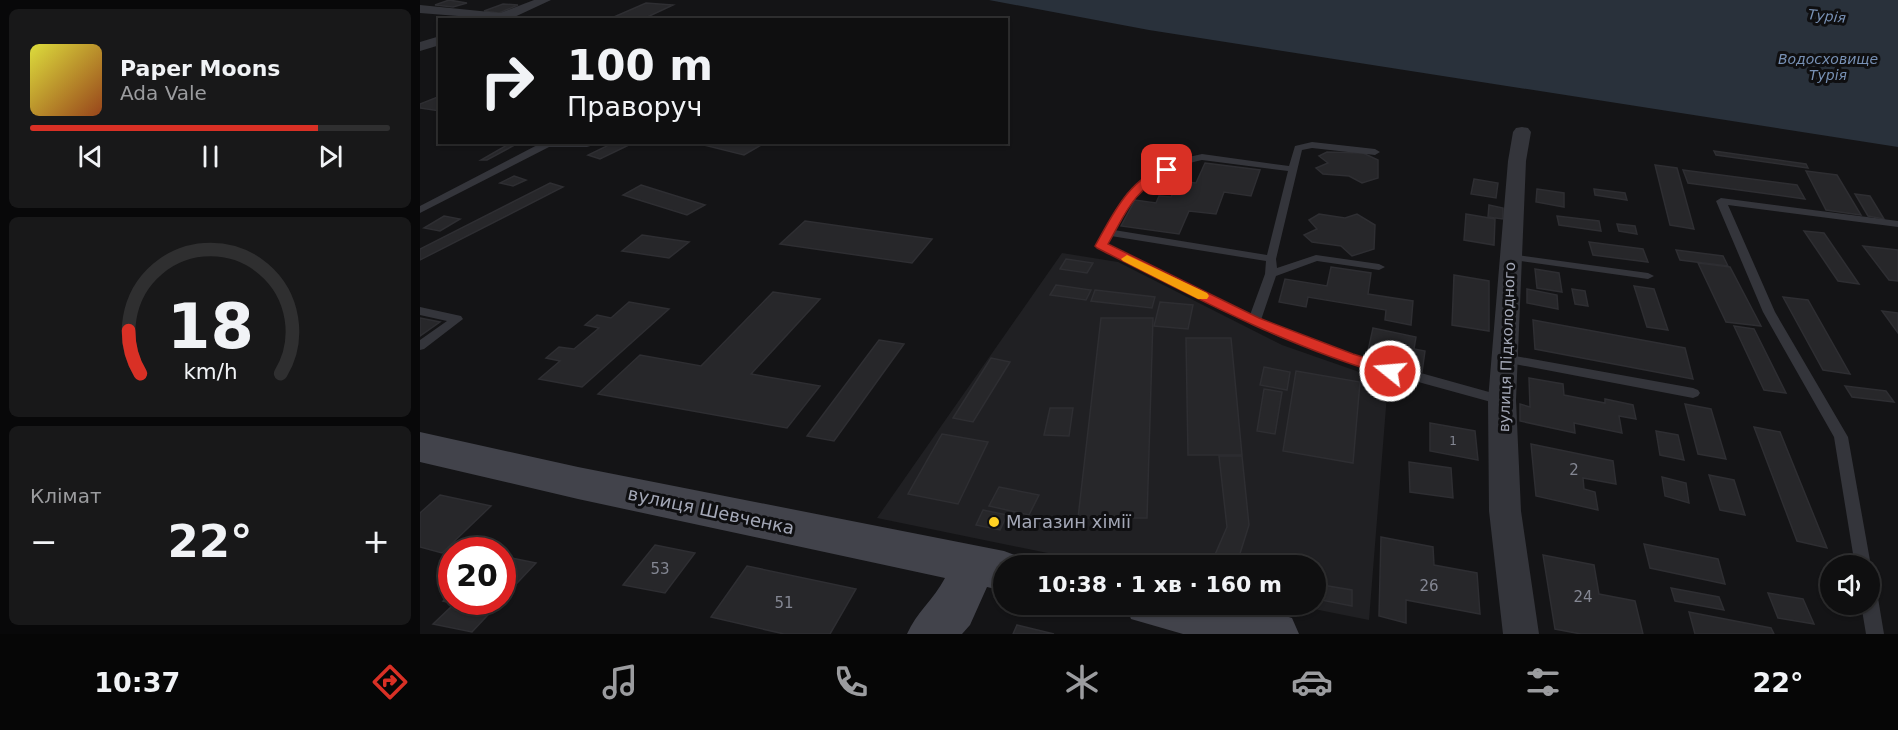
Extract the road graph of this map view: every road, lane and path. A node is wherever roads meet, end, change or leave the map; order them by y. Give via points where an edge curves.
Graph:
1 (545, 0) edge
2 (420, 9) edge
3 (490, 18) edge
4 (500, 18) edge
5 (438, 41) edge
6 (420, 47) edge
7 (1522, 132) dead end
8 (548, 144) edge
9 (567, 144) edge
10 (589, 144) edge
11 (1375, 152) dead end
12 (1292, 169) junction
13 (420, 210) edge
14 (1898, 225) edge
15 (1108, 232) junction
16 (1510, 257) junction
17 (1271, 259) junction
18 (1379, 267) dead end
19 (1270, 274) junction
20 (1648, 276) dead end
21 (420, 311) edge
22 (1254, 321) junction
23 (420, 346) edge
24 (1504, 358) junction
25 (1693, 393) dead end
26 (1502, 400) junction
27 (420, 447) edge
28 (1861, 555) edge
29 (989, 568) edge
30 (1195, 615) edge
31 (1872, 615) edge
32 (931, 634) edge
33 (1275, 634) edge
34 (1521, 634) edge
35 (1875, 634) edge

1 - 4 street
2 - 3 street
5 - 6 street
7 - 16 street, вулиця Підколодного
8 - 13 lane
9 - 10 lane
11 - 12 lane via 1312,145 1298,148
12 - 15 lane via 1202,157 1183,161 1150,178 1130,195
12 - 17 lane
14 - 28 lane via 1721,201 1768,312 1841,437
15 - 17 lane
15 - 22 lane via 1101,246
16 - 20 lane
16 - 24 street, вулиця Підколодного
17 - 19 lane
18 - 19 lane via 1317,258
19 - 22 lane
21 - 23 lane via 457,319
22 - 26 lane via 1348,358
24 - 25 lane
24 - 26 street, вулиця Підколодного
26 - 34 street, вулиця Підколодного via 1505,511
27 - 29 street, вулиця Шевченка
29 - 32 street
30 - 33 street
31 - 35 lane

